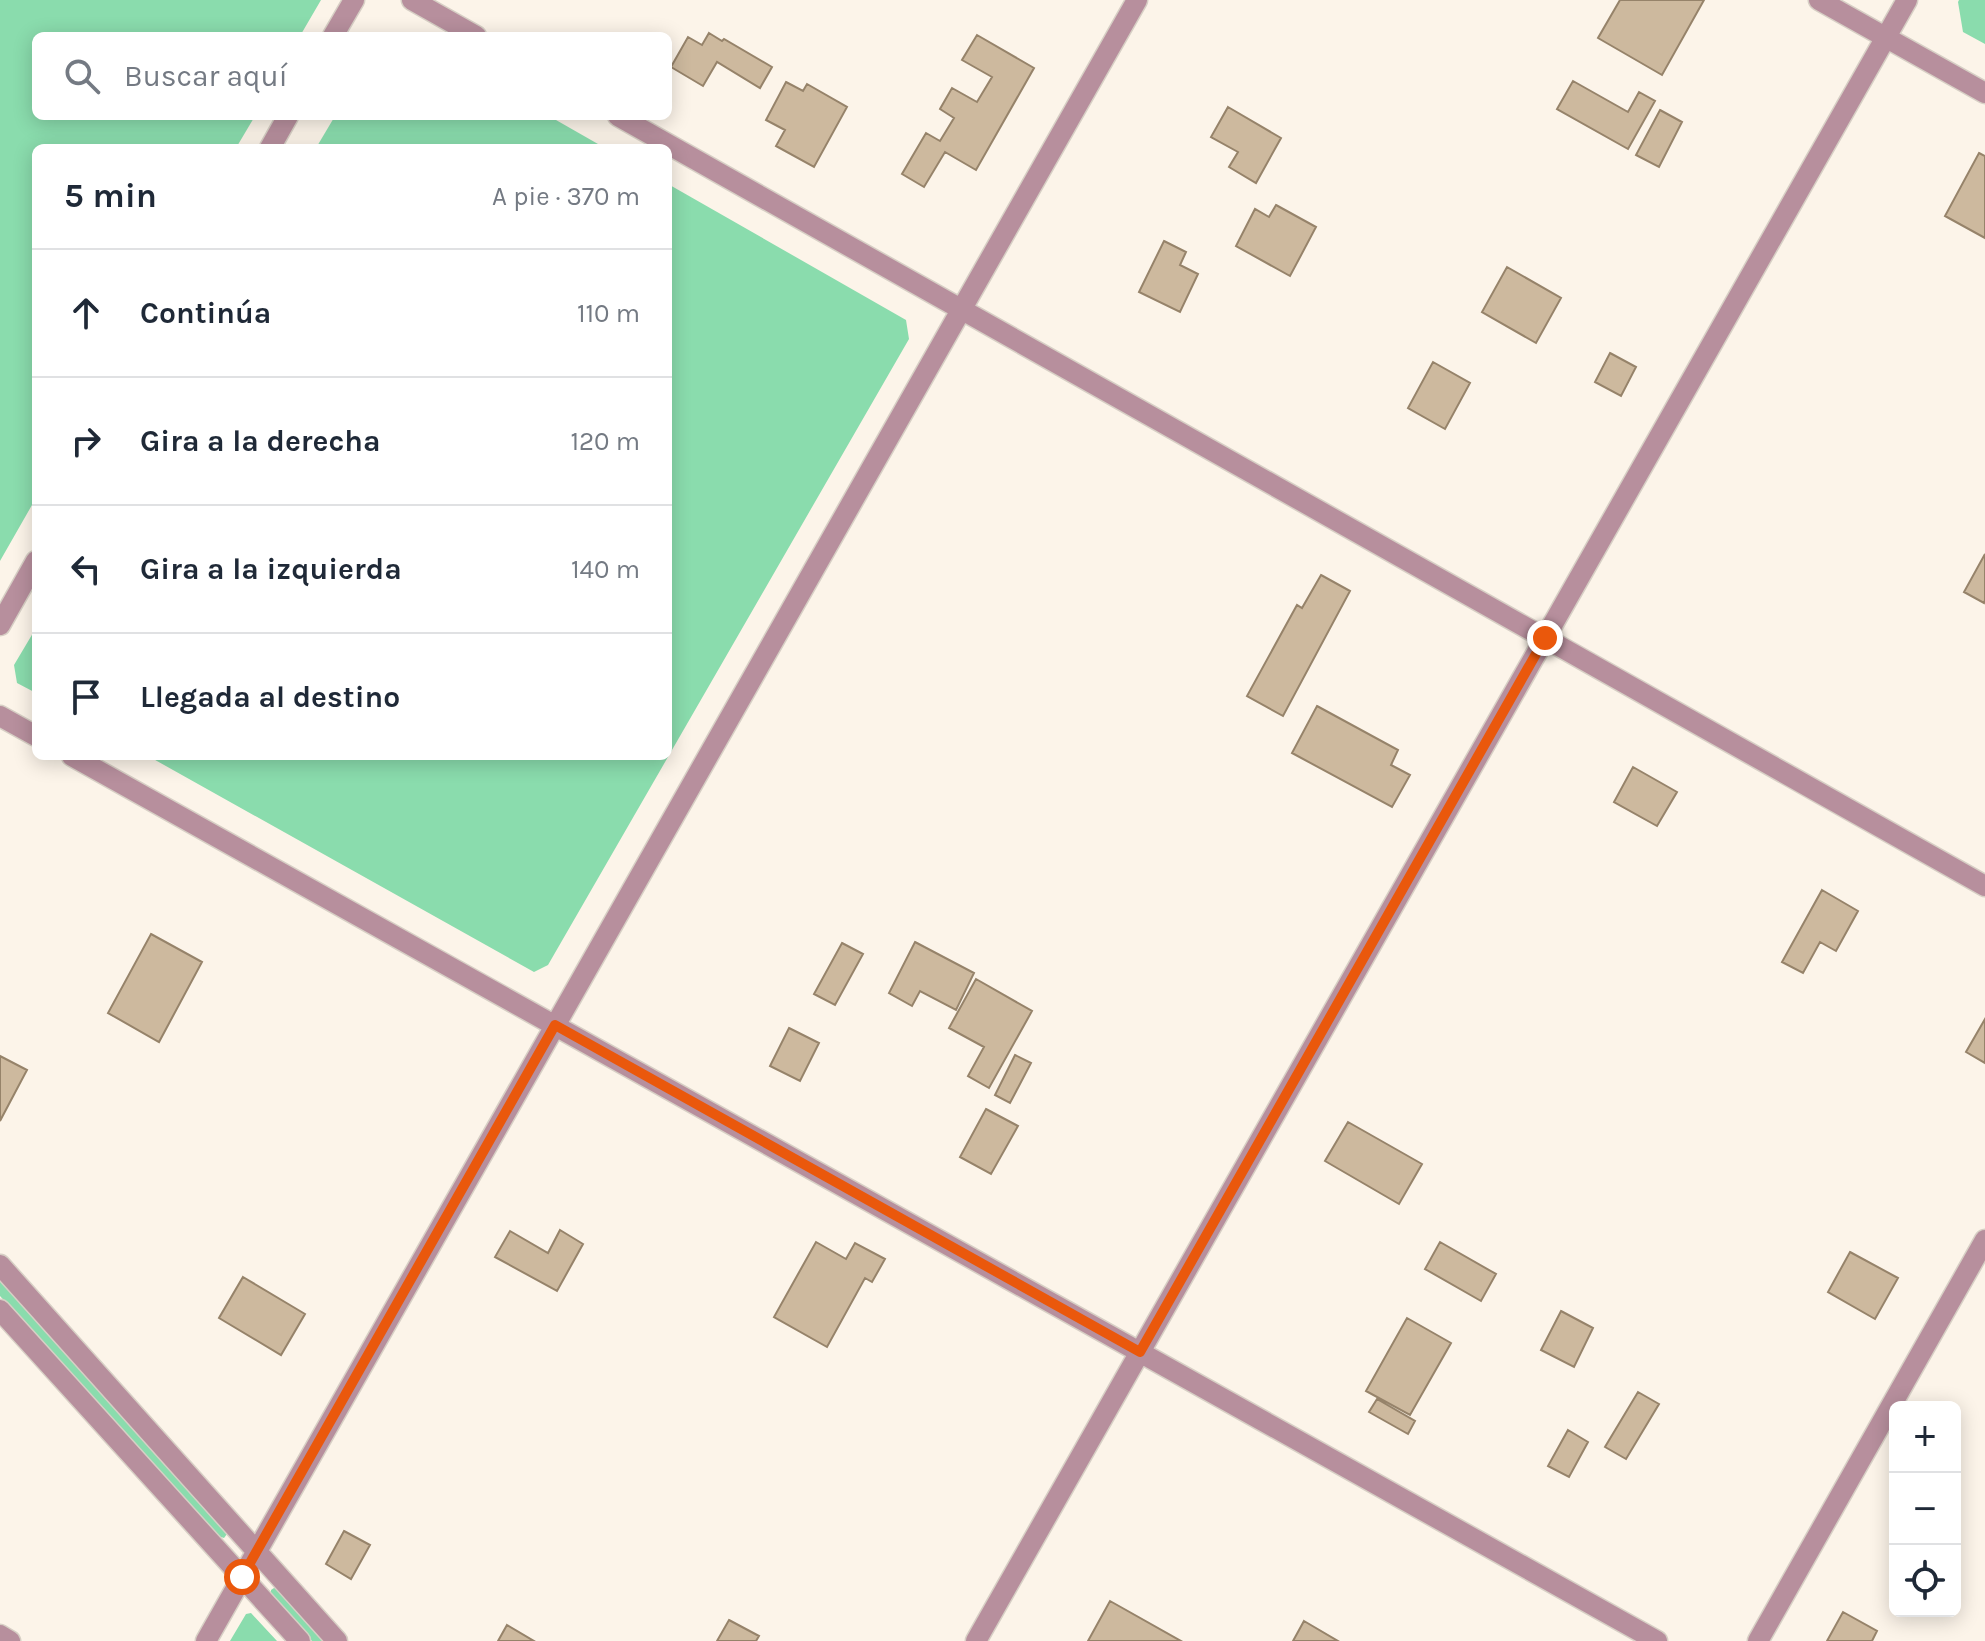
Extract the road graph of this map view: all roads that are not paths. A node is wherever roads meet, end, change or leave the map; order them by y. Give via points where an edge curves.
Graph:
1 (354, 0) edge
2 (412, 0) edge
3 (1137, 0) edge
4 (1819, 0) edge
5 (1907, 0) edge
6 (335, 32) edge
7 (469, 32) edge
8 (1886, 38) junction
9 (1985, 93) edge
10 (286, 120) edge
11 (625, 120) edge
12 (272, 144) edge
13 (668, 144) edge
14 (672, 146) edge
15 (961, 309) junction
16 (32, 568) edge
17 (0, 625) edge
18 (1545, 638) junction
19 (0, 716) edge
20 (32, 734) edge
21 (79, 760) edge
22 (1985, 886) edge
23 (555, 1025) junction
24 (1985, 1240) edge
25 (0, 1265) edge
26 (0, 1310) edge
27 (1140, 1352) junction
28 (256, 1551) junction
29 (242, 1577) junction
30 (0, 1635) edge
31 (10, 1641) edge
32 (206, 1641) edge
33 (300, 1641) edge
34 (337, 1641) edge
35 (976, 1641) edge
36 (1657, 1641) edge
37 (1758, 1641) edge

1 - 6 street
2 - 7 street
3 - 15 street
4 - 8 street
5 - 8 street
8 - 9 street
8 - 18 street
10 - 12 street
11 - 13 street
14 - 15 street
15 - 18 street
15 - 23 street
16 - 17 street
18 - 22 street
18 - 27 street
19 - 20 street
21 - 23 street
23 - 27 street
23 - 28 street
24 - 37 street
25 - 28 street
26 - 29 street
27 - 35 street
27 - 36 street
28 - 29 street
28 - 34 street
29 - 32 street
29 - 33 street
30 - 31 street

